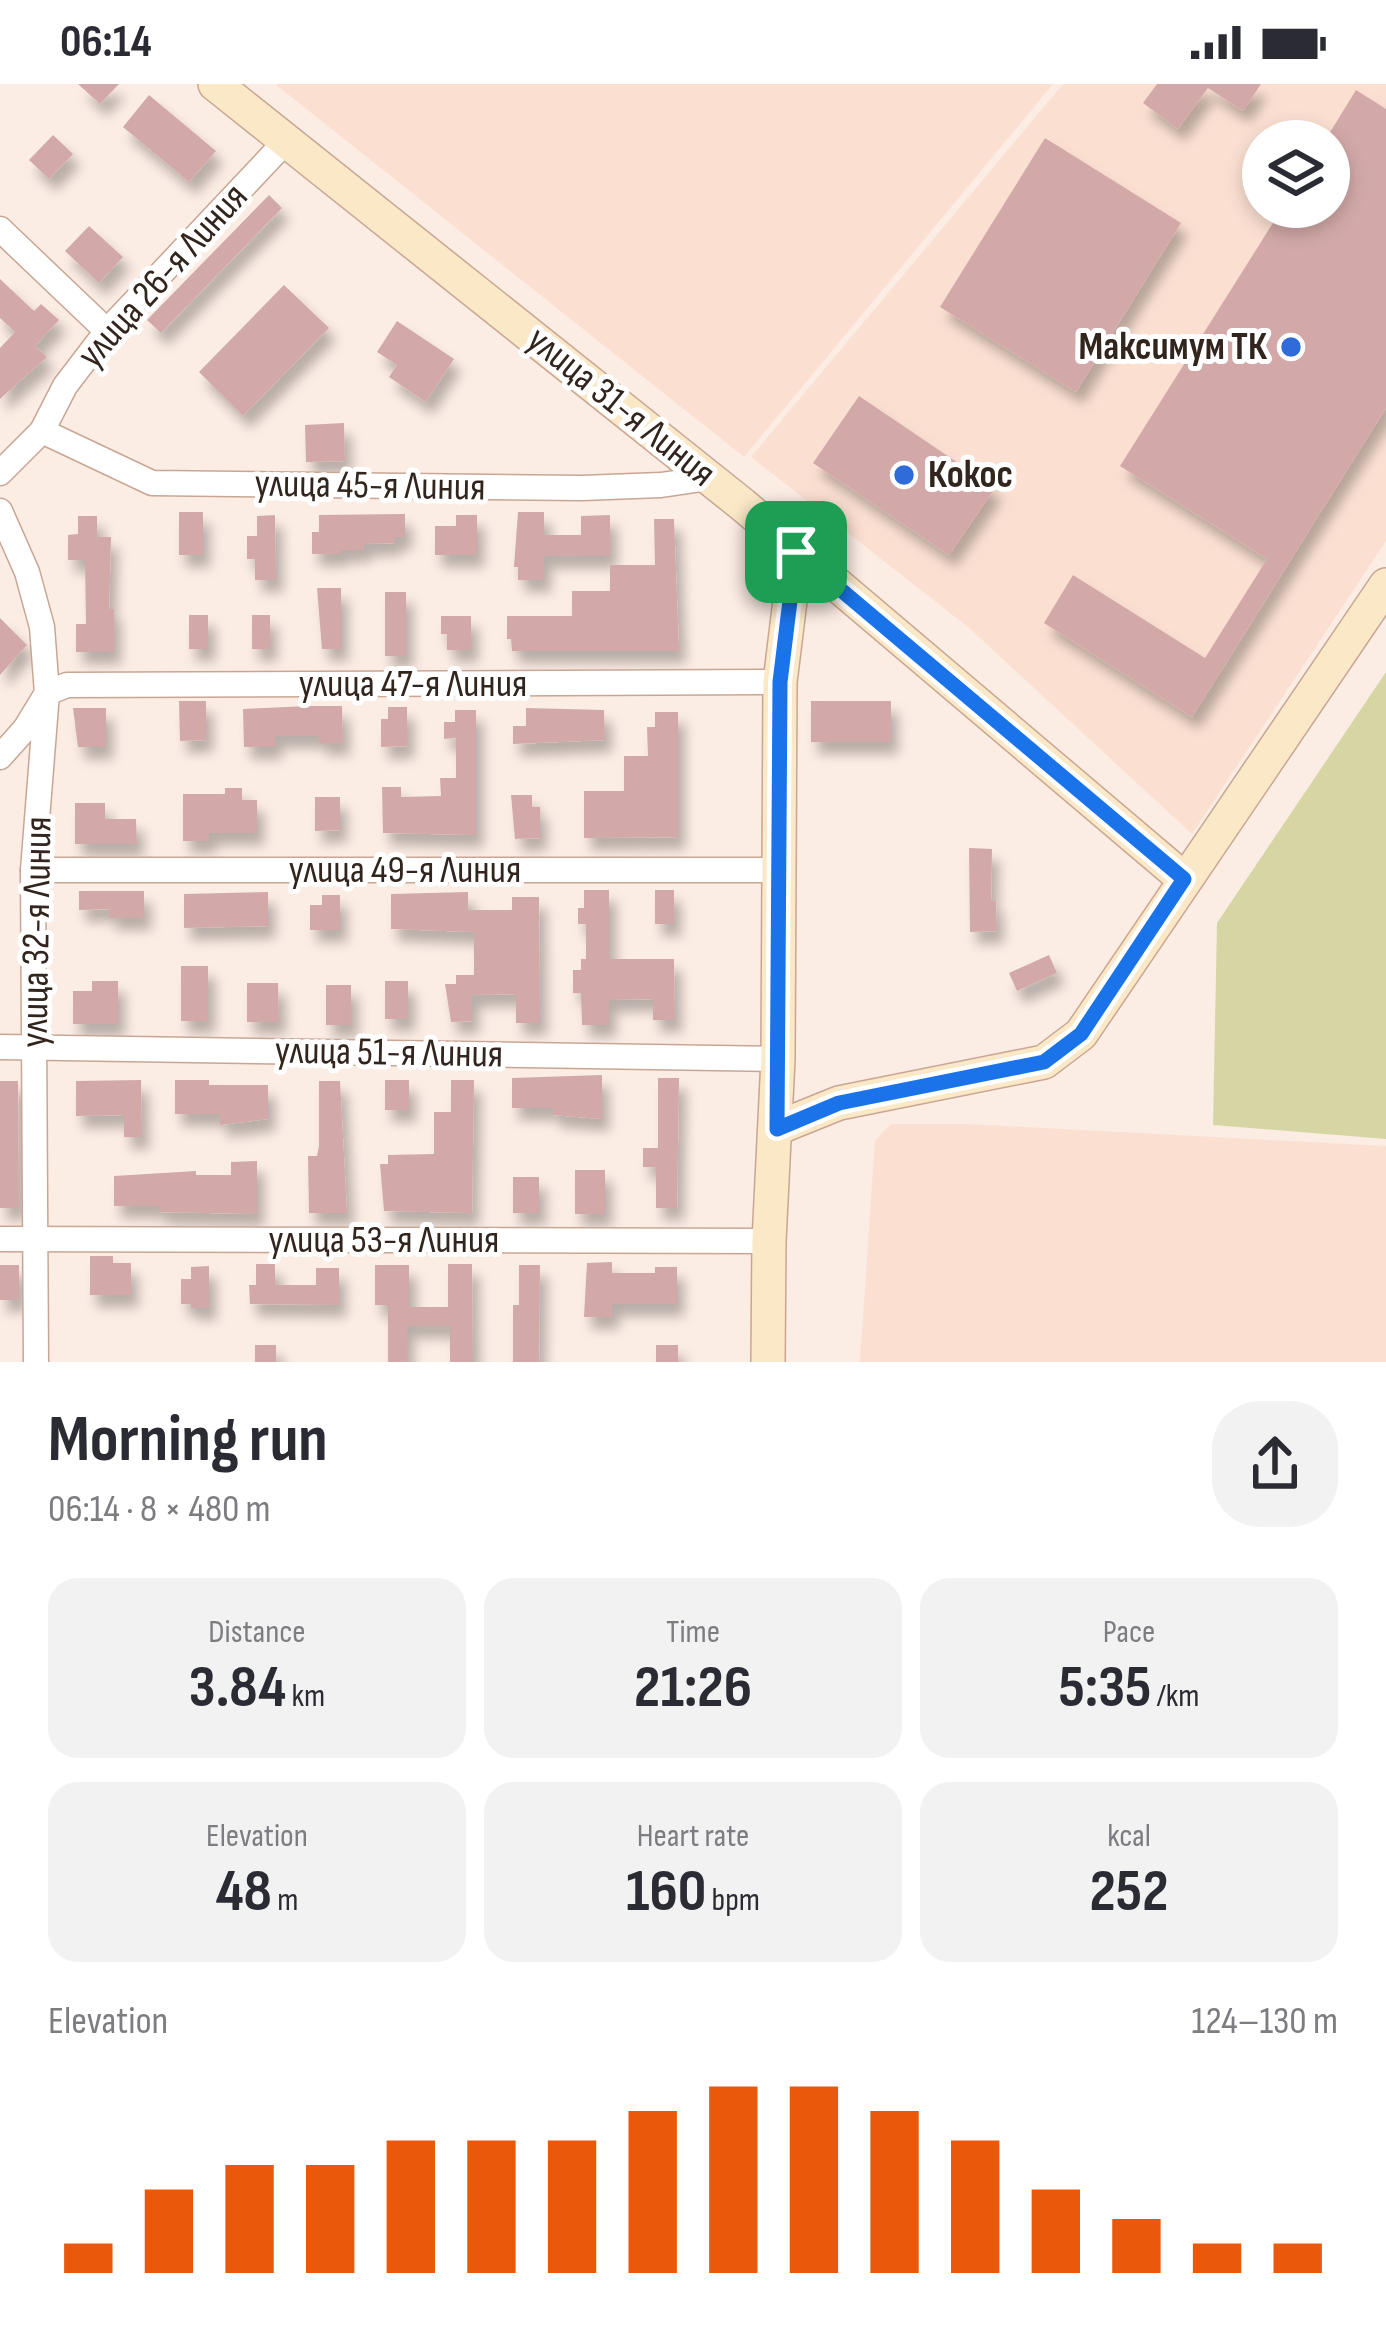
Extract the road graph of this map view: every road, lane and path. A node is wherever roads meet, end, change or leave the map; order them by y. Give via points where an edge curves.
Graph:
1 (215, 84) edge
2 (287, 140) junction
3 (0, 229) edge
4 (107, 331) junction
5 (42, 430) junction
6 (0, 473) edge
7 (709, 478) junction
8 (0, 511) edge
9 (796, 552) junction
10 (1386, 585) edge
11 (780, 682) junction
12 (47, 693) junction
13 (0, 757) edge
14 (32, 870) junction
15 (778, 870) junction
16 (1184, 879) junction
17 (0, 1046) edge
18 (35, 1047) junction
19 (778, 1059) junction
20 (777, 1129) junction
21 (0, 1240) edge
22 (34, 1240) junction
23 (769, 1241) junction
24 (36, 1362) edge
25 (768, 1362) edge

1 - 2 street, улица 31-я Линия
2 - 4 street, улица 26-я Линия
2 - 7 street, улица 31-я Линия
3 - 4 street
4 - 5 street, улица 26-я Линия
5 - 6 street, улица 26-я Линия
5 - 7 street, улица 45-я Линия via 152,483 582,488
7 - 9 street, улица 31-я Линия
8 - 12 street, улица 32-я Линия via 42,627
9 - 11 street
9 - 16 street, улица 31-я Линия
10 - 16 street
11 - 12 street, улица 47-я Линия via 67,685
11 - 15 street
12 - 13 street
12 - 14 street, улица 32-я Линия
14 - 15 street, улица 49-я Линия
14 - 18 street, улица 32-я Линия
15 - 19 street
16 - 20 street via 1081,1034 1044,1062 839,1103
17 - 18 street, улица 51-я Линия
18 - 19 street, улица 51-я Линия
18 - 22 street, улица 32-я Линия
19 - 20 street
20 - 23 street
21 - 22 street, улица 53-я Линия
22 - 23 street, улица 53-я Линия
22 - 24 street, улица 32-я Линия
23 - 25 street

